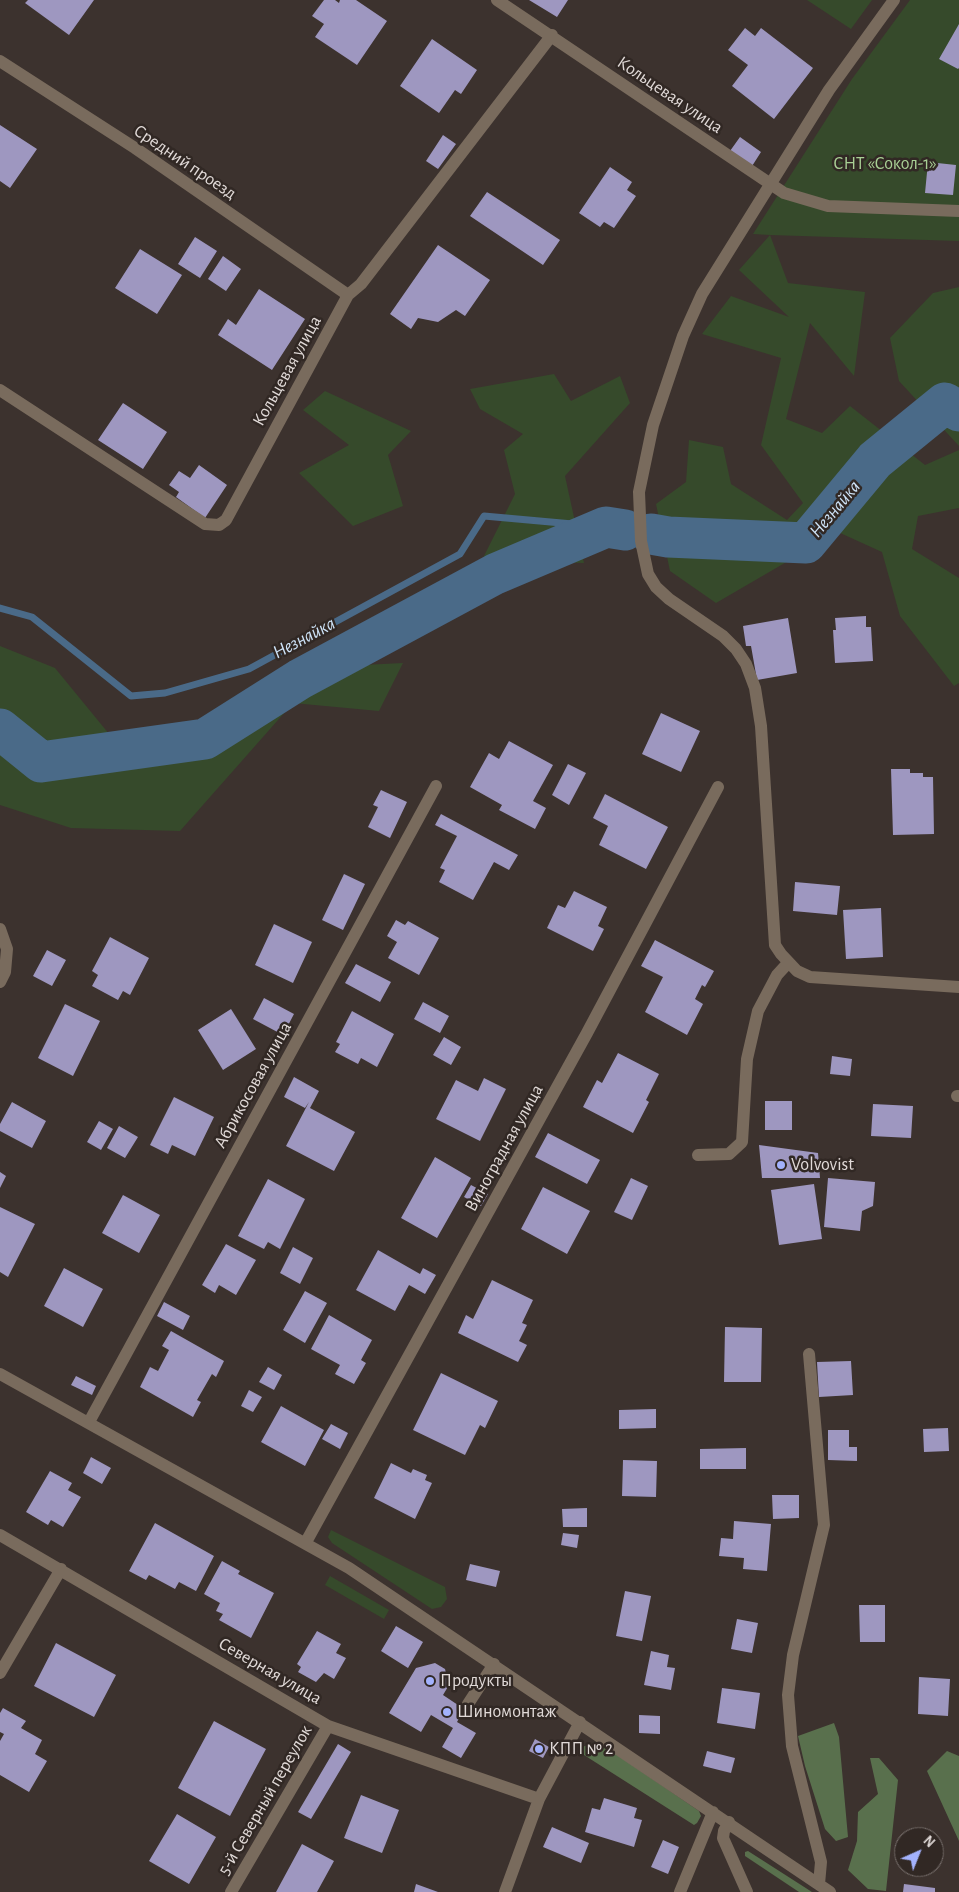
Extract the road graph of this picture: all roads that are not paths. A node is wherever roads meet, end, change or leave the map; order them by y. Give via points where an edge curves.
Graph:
1 (497, 0) edge
2 (894, 0) edge
3 (552, 35) junction
4 (0, 60) edge
5 (769, 183) junction
6 (959, 212) edge
7 (348, 295) junction
8 (0, 390) edge
9 (436, 786) dead end
10 (718, 787) dead end
11 (0, 929) edge
12 (788, 963) junction
13 (0, 982) edge
14 (959, 987) edge
15 (698, 1154) dead end
16 (809, 1354) dead end
17 (0, 1374) edge
18 (89, 1422) junction
19 (0, 1535) edge
20 (306, 1542) junction
21 (60, 1569) junction
22 (494, 1664) junction
23 (0, 1673) edge
24 (468, 1704) dead end
25 (580, 1722) junction
26 (328, 1726) junction
27 (540, 1799) junction
28 (712, 1812) junction
29 (728, 1822) junction
30 (819, 1884) junction
31 (231, 1892) edge
32 (505, 1892) edge
33 (680, 1892) edge
34 (747, 1892) edge
35 (830, 1892) edge

1 - 3 street, Кольцевая улица
2 - 5 street via 829,90
3 - 5 street, Кольцевая улица
3 - 7 street, Кольцевая улица via 361,284
4 - 7 street, Средний проезд
5 - 6 street, Кольцевая улица via 784,193 828,206
5 - 12 street via 702,294 683,336 653,425 639,492 641,541 648,574 669,599 723,636 736,649 755,688 775,945
7 - 8 street, Кольцевая улица via 226,520 219,525 205,524
9 - 18 street, Абрикосовая улица
10 - 20 street, Виноградная улица via 587,1034
11 - 13 street via 7,949 5,972
12 - 14 street via 810,977
12 - 15 street via 777,975 758,1011 747,1059 742,1142 729,1154
16 - 30 street via 824,1525 793,1654 788,1728 821,1862
17 - 18 street
18 - 20 street
19 - 21 street, Северная улица
20 - 22 street via 377,1585
21 - 23 street
21 - 26 street, Северная улица
22 - 24 street
22 - 25 street
25 - 27 street
25 - 28 street
26 - 27 street, Северная улица
26 - 31 street, 5-й Северный переулок
27 - 32 street
28 - 29 street
28 - 33 street
29 - 30 street
29 - 34 street via 723,1838
30 - 35 street

